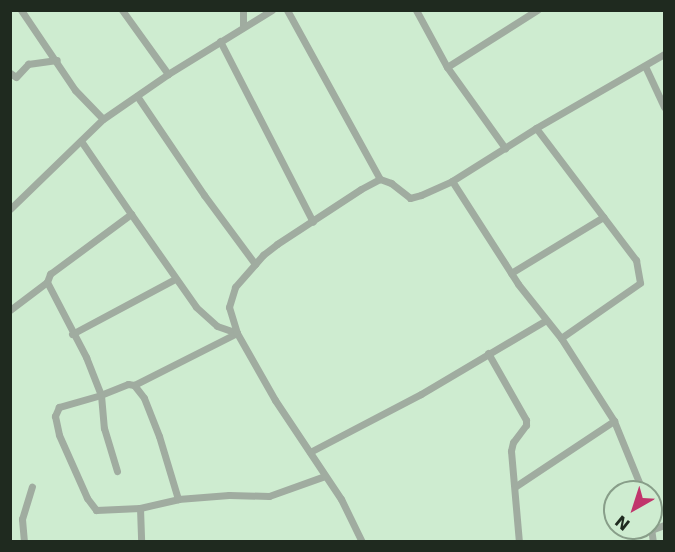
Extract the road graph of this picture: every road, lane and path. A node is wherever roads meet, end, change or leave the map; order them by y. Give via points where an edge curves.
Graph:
1 (21, 10) edge
2 (122, 10) edge
3 (243, 10) edge
4 (287, 10) edge
5 (416, 10) edge
6 (537, 10) edge
7 (268, 11) edge
8 (243, 26) junction
9 (220, 41) junction
10 (664, 54) edge
11 (57, 60) junction
12 (645, 66) junction
13 (447, 67) junction
14 (10, 73) edge
15 (168, 74) junction
16 (137, 96) junction
17 (664, 107) edge
18 (103, 119) junction
19 (536, 128) junction
20 (81, 141) junction
21 (505, 148) junction
22 (380, 179) junction
23 (452, 181) junction
24 (10, 209) edge
25 (131, 214) junction
26 (603, 217) junction
27 (313, 222) junction
28 (255, 264) junction
29 (511, 273) junction
30 (175, 279) junction
31 (47, 282) junction
32 (10, 310) edge
33 (546, 320) junction
34 (237, 333) junction
35 (72, 334) junction
36 (561, 338) junction
37 (488, 353) junction
38 (134, 385) junction
39 (101, 395) junction
40 (614, 422) junction
41 (310, 452) junction
42 (117, 471) dead end
43 (325, 476) junction
44 (637, 480) edge
45 (516, 486) junction
46 (32, 487) dead end
47 (177, 499) junction
48 (140, 508) junction
49 (24, 542) edge
50 (141, 542) edge
51 (362, 542) edge
52 (519, 542) edge

1 - 11 street
2 - 15 street
3 - 8 street
4 - 22 street
5 - 13 street
6 - 13 street
7 - 8 street
8 - 9 street
9 - 15 street
9 - 27 street
10 - 12 street
11 - 14 street via 28,64 16,77
11 - 18 street via 75,90
12 - 17 street
12 - 19 street
13 - 21 street
15 - 16 street
16 - 18 street
16 - 28 street
18 - 20 street
19 - 21 street
19 - 26 street
20 - 24 street
20 - 25 street
21 - 23 street
22 - 23 street via 410,198
22 - 27 street
23 - 29 street
25 - 30 street
25 - 31 street via 50,274
26 - 29 street
26 - 36 street via 636,260 640,283
27 - 28 street via 277,244
28 - 34 street via 235,286 230,307
29 - 33 street
30 - 34 street via 217,326
30 - 35 street
31 - 32 street
31 - 35 street
33 - 36 street
33 - 37 street
34 - 38 street
34 - 41 street
35 - 39 street
36 - 40 street
37 - 41 street via 421,394
37 - 45 street via 526,420 511,451
38 - 39 street
38 - 47 street via 144,398 159,436
39 - 42 street via 104,428
39 - 48 street via 59,407 55,416 59,435 96,510
40 - 44 street
40 - 45 street
41 - 43 street
43 - 47 street via 269,496
43 - 51 street
45 - 52 street
46 - 49 street via 22,519
47 - 48 street
48 - 50 street

